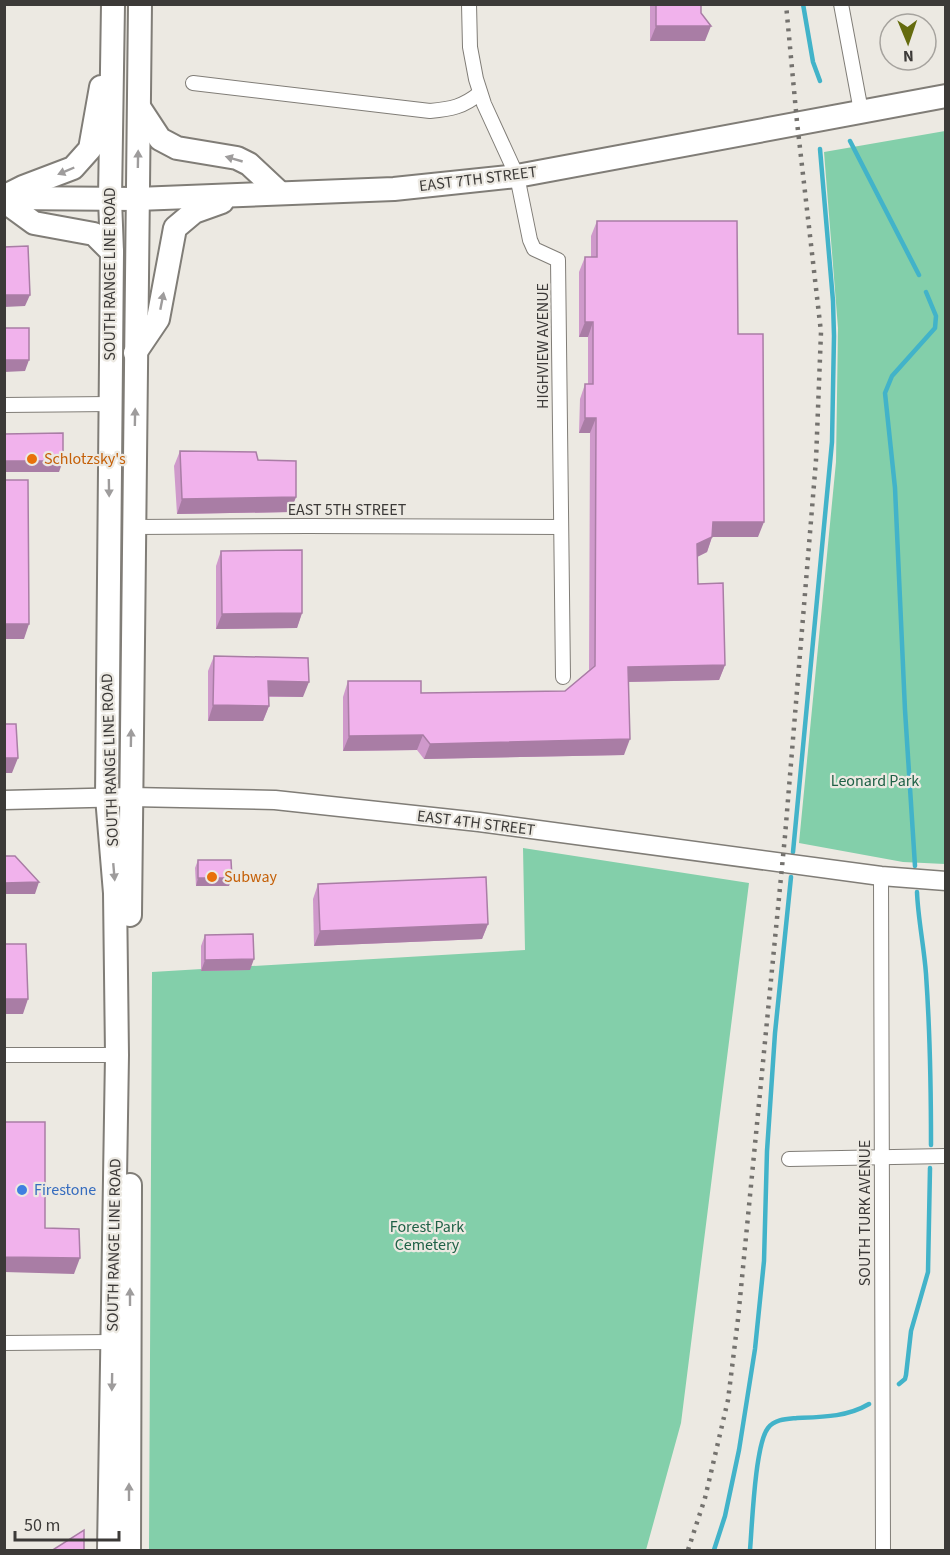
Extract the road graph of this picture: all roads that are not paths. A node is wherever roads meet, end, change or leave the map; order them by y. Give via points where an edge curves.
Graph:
1 (113, 4) edge
2 (140, 4) edge
3 (469, 4) edge
4 (841, 4) edge
5 (112, 65) junction
6 (193, 83) dead end
7 (480, 93) junction
8 (945, 96) edge
9 (139, 107) junction
10 (861, 111) junction
11 (518, 176) junction
12 (280, 193) junction
13 (241, 196) junction
14 (4, 199) edge
15 (110, 199) junction
16 (137, 199) junction
17 (112, 252) junction
18 (135, 352) junction
19 (111, 404) junction
20 (4, 405) edge
21 (134, 527) junction
22 (561, 527) junction
23 (563, 677) dead end
24 (107, 797) junction
25 (131, 797) junction
26 (4, 800) edge
27 (880, 876) junction
28 (945, 881) edge
29 (4, 1055) edge
30 (117, 1055) junction
31 (945, 1156) edge
32 (881, 1157) junction
33 (789, 1159) dead end
34 (112, 1342) junction
35 (4, 1343) edge
36 (109, 1551) edge
37 (129, 1551) edge
38 (883, 1551) edge

1 - 5 main road, SOUTH RANGE LINE ROAD
2 - 9 main road, SOUTH RANGE LINE ROAD
3 - 7 street, HIGHVIEW AVENUE via 472,56
4 - 10 street
5 -> 14 main road via 102,80 90,149 74,168 23,187
5 - 15 main road, SOUTH RANGE LINE ROAD
6 - 7 street via 430,111 460,106
7 - 11 street, HIGHVIEW AVENUE
8 - 10 main road, EAST 7TH STREET
12 -> 9 main road via 237,158 177,148 160,139
16 -> 9 main road, SOUTH RANGE LINE ROAD
10 - 11 main road, EAST 7TH STREET
11 - 12 main road, EAST 7TH STREET via 394,189
11 - 22 street, HIGHVIEW AVENUE via 534,249 558,260
12 - 13 main road, EAST 7TH STREET
13 - 16 main road, EAST 7TH STREET
18 -> 13 main road via 158,319 176,228 194,212
14 - 15 main road, EAST 7TH STREET
14 - 17 main road via 34,223 94,234
15 - 16 main road, EAST 7TH STREET
15 - 17 main road, SOUTH RANGE LINE ROAD
16 - 18 main road, SOUTH RANGE LINE ROAD
17 - 19 main road, SOUTH RANGE LINE ROAD
21 -> 18 main road, SOUTH RANGE LINE ROAD
19 - 20 street
19 -> 24 main road, SOUTH RANGE LINE ROAD
21 - 22 street, EAST 5TH STREET
25 -> 21 main road, SOUTH RANGE LINE ROAD
22 - 23 street, HIGHVIEW AVENUE
24 - 25 street, EAST 4TH STREET
24 - 26 street, EAST 4TH STREET
24 -> 30 main road, SOUTH RANGE LINE ROAD via 115,893
25 - 27 street, EAST 4TH STREET via 294,802
37 -> 25 main road, SOUTH RANGE LINE ROAD
27 - 28 street, EAST 4TH STREET
27 - 32 street, SOUTH TURK AVENUE
29 - 30 street
30 - 34 main road, SOUTH RANGE LINE ROAD
31 - 32 street
32 - 33 street
32 - 38 street, SOUTH TURK AVENUE
34 - 35 street
34 -> 36 main road, SOUTH RANGE LINE ROAD

